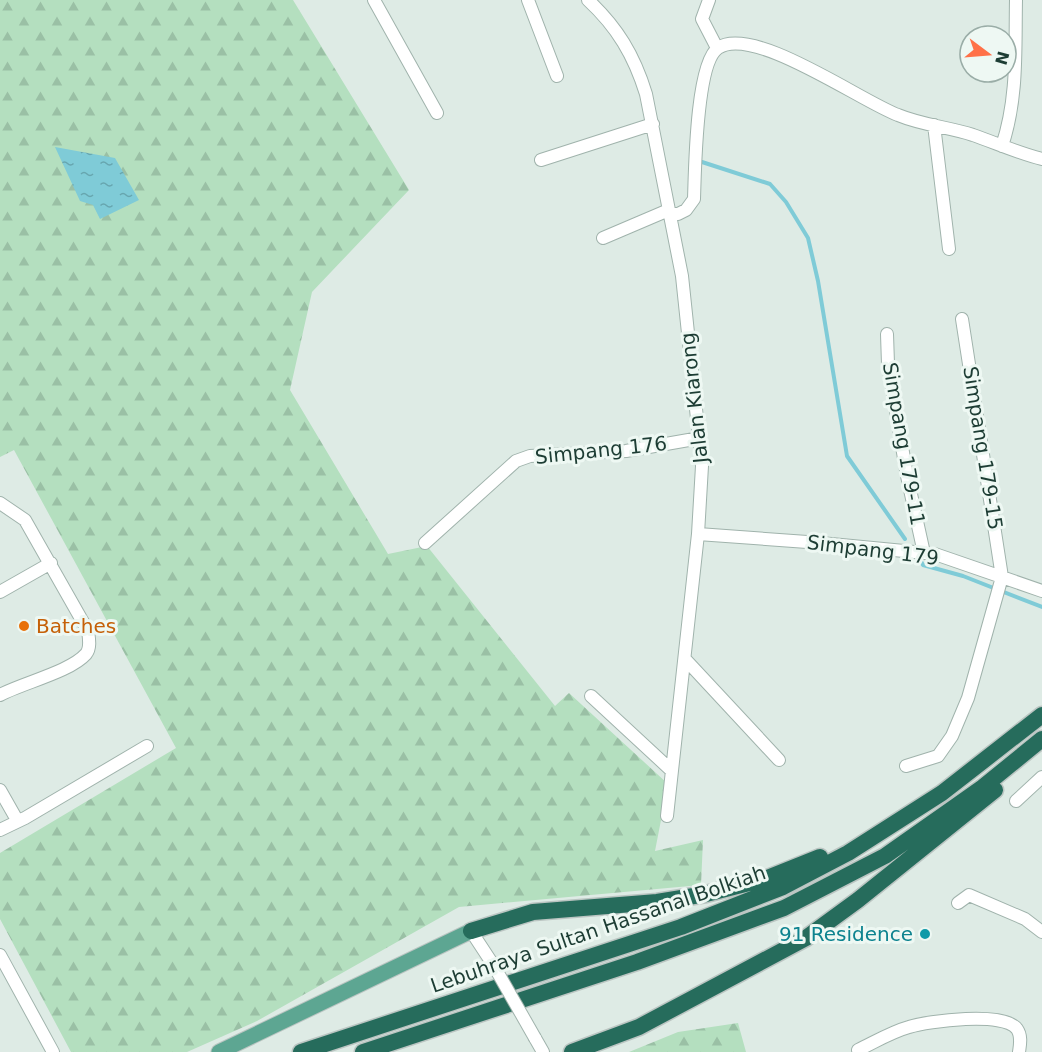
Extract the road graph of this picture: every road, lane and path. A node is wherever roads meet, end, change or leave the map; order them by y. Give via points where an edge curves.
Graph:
1 (374, 0) edge
2 (528, 0) edge
3 (588, 0) edge
4 (709, 0) edge
5 (1016, 0) edge
6 (717, 48) junction
7 (557, 76) dead end
8 (437, 113) dead end
9 (653, 124) junction
10 (934, 125) junction
11 (1002, 146) junction
12 (1042, 159) edge
13 (541, 160) dead end
14 (671, 213) junction
15 (603, 238) dead end
16 (949, 249) dead end
17 (962, 319) dead end
18 (887, 334) dead end
19 (700, 438) junction
20 (0, 503) edge
21 (698, 534) junction
22 (425, 543) dead end
23 (924, 553) junction
24 (51, 563) junction
25 (1002, 577) junction
26 (1042, 591) edge
27 (0, 592) edge
28 (685, 659) junction
29 (0, 695) edge
30 (591, 696) dead end
31 (1042, 714) edge
32 (1040, 741) edge
33 (147, 746) dead end
34 (779, 760) dead end
35 (906, 766) dead end
36 (672, 771) junction
37 (1042, 777) edge
38 (0, 790) edge
39 (1016, 801) dead end
40 (922, 806) junction
41 (667, 816) dead end
42 (17, 820) junction
43 (0, 830) edge
44 (958, 903) dead end
45 (471, 931) junction
46 (1042, 932) edge
47 (0, 955) edge
48 (5, 977) edge
49 (639, 1027) junction
50 (858, 1050) dead end
51 (53, 1052) edge
52 (219, 1052) edge
53 (301, 1052) edge
54 (363, 1052) edge
55 (543, 1052) edge
56 (572, 1052) edge
57 (591, 1052) edge
58 (1019, 1052) edge

1 - 8 street
2 - 7 street
3 - 9 street, Jalan Kiarong via 624,40 637,64
4 - 6 street via 702,19
5 - 11 street via 1015,94
6 - 10 street via 729,43 742,44 773,53 808,67 894,114
6 - 14 street via 706,69 694,199 686,210
9 - 13 street
9 - 14 street, Jalan Kiarong
10 - 11 street
10 - 16 street
11 - 12 street
14 - 15 street via 664,212
14 - 19 street, Jalan Kiarong
17 - 25 street, Simpang 179-15
18 - 23 street, Simpang 179-11 via 888,364
19 - 21 street, Jalan Kiarong
19 - 22 street, Simpang 176 via 626,451 530,456 516,461
20 - 24 street via 25,519
21 - 23 street, Simpang 179
21 - 28 street, Jalan Kiarong
23 - 25 street, Simpang 179
24 - 27 street
24 - 29 street via 88,631 86,654 51,675
25 - 26 street, Simpang 179
25 - 35 street via 968,698 952,736 938,756
28 - 34 street
28 - 36 street, Jalan Kiarong
30 - 36 street
31 - 40 highway, Lebuhraya Sultan Hassanal Bolkiah
32 - 49 highway via 969,812 813,933
32 - 54 highway, Lebuhraya Sultan Hassanal Bolkiah via 885,856 784,908 637,962
33 - 42 street
36 - 41 street, Jalan Kiarong
37 - 39 street
38 - 42 street
40 - 45 highway via 765,879 657,902 533,912
40 - 53 highway, Lebuhraya Sultan Hassanal Bolkiah via 848,853 733,908
42 - 43 street
44 - 46 street via 969,895 1025,919
45 - 52 main road
45 - 55 street, bridge
47 - 48 street
48 - 51 street
49 - 56 highway
49 - 57 highway
50 - 58 street via 908,1027 934,1021 997,1019 1017,1029

